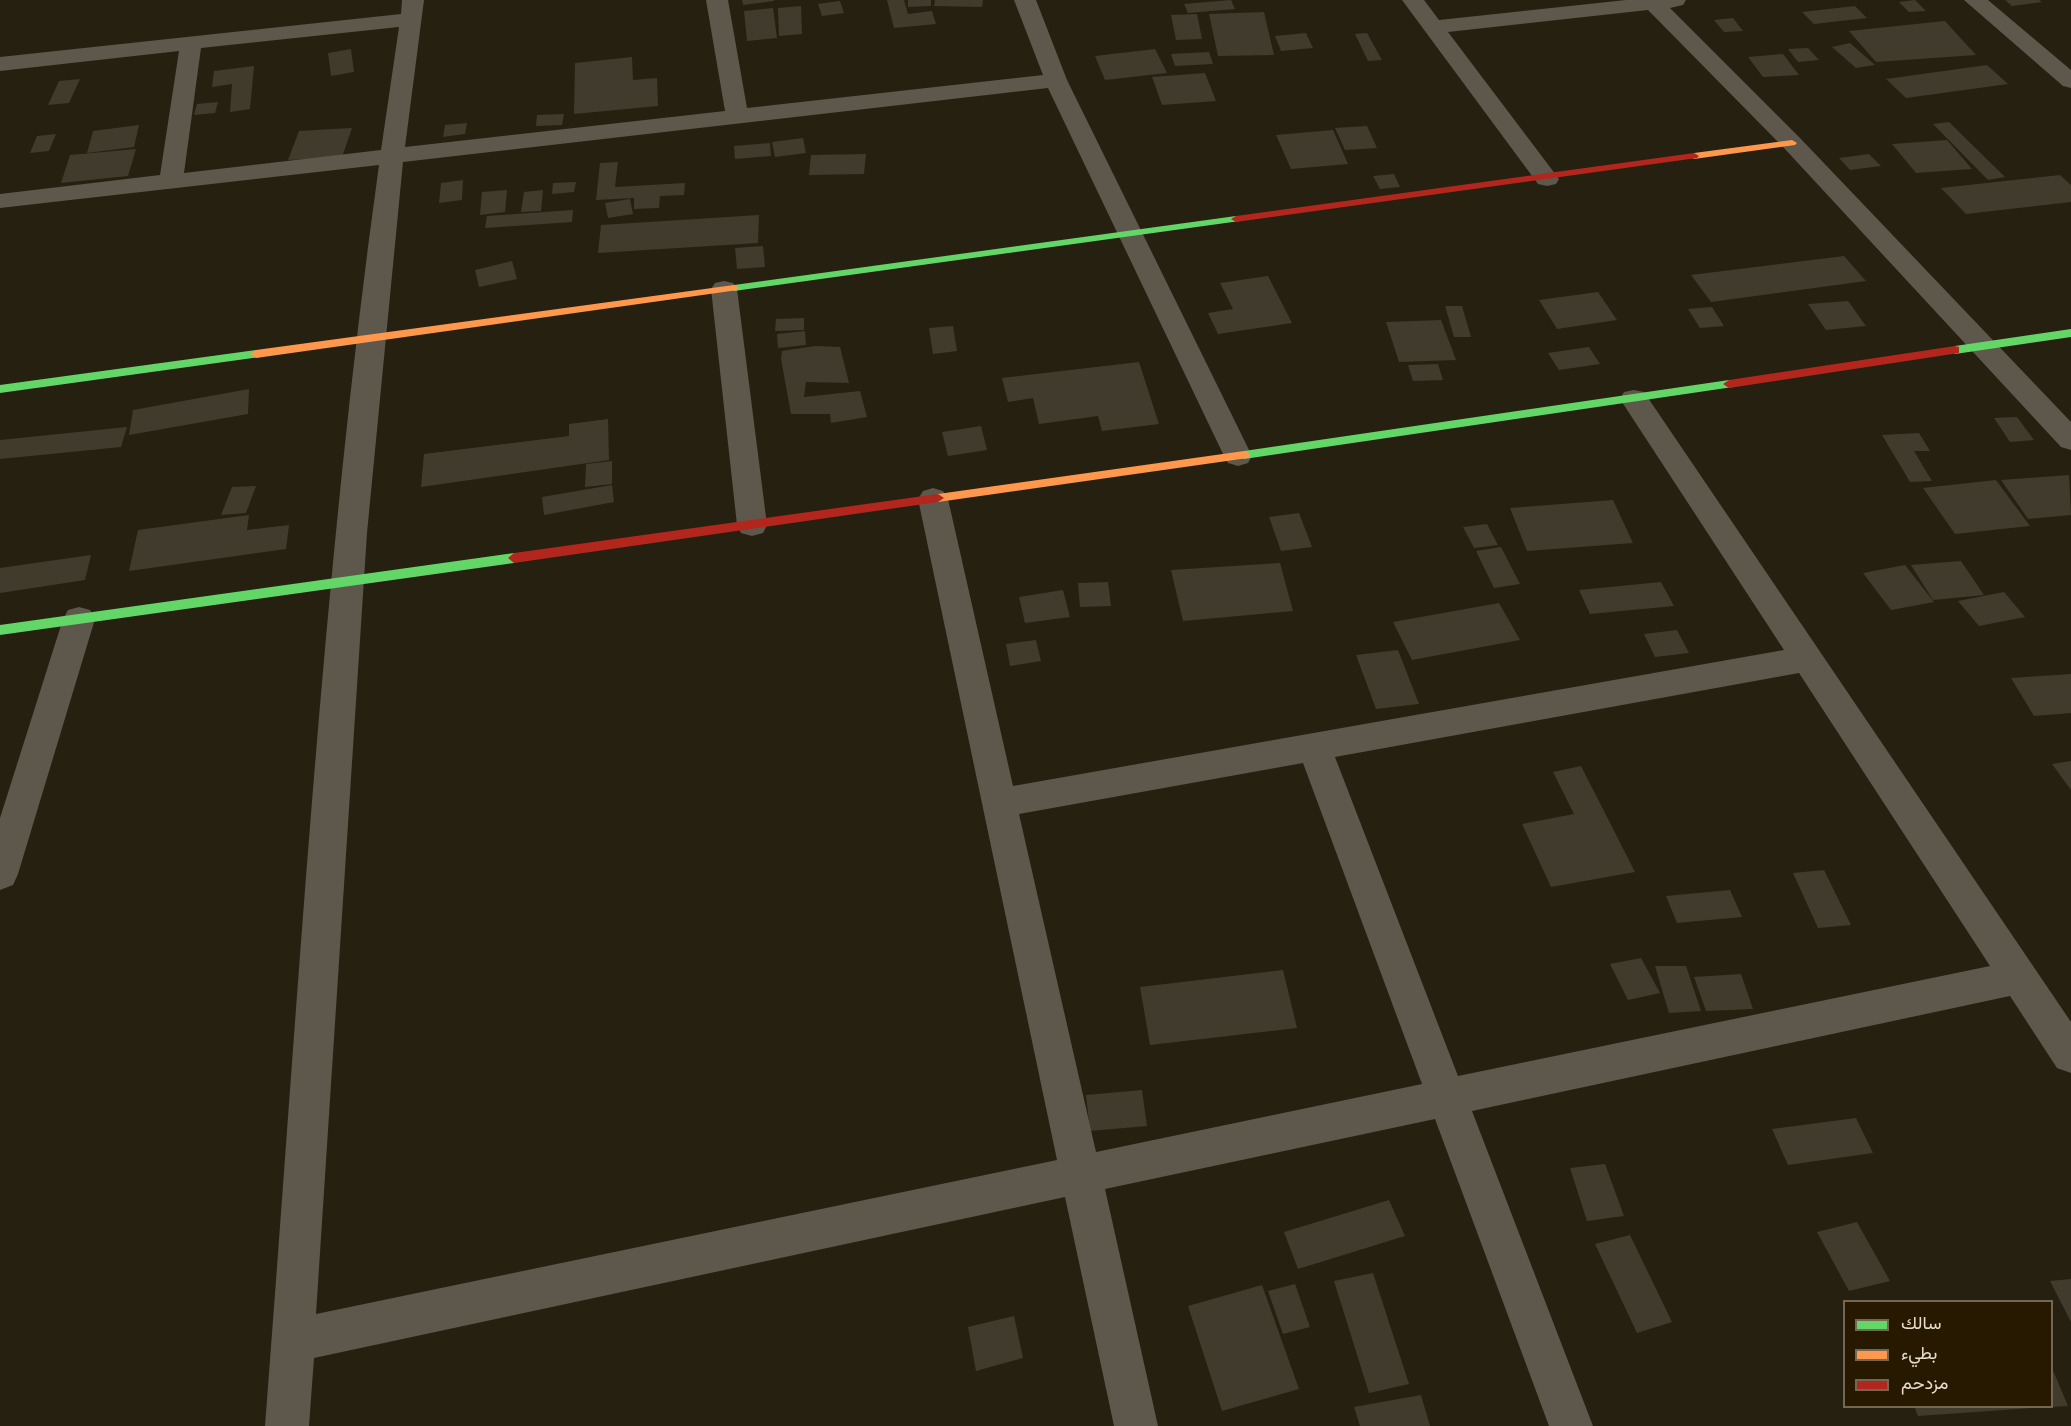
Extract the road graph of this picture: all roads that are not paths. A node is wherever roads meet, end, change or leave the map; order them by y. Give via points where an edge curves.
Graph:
1 (717, 0) edge
2 (1025, 0) edge
3 (1413, 0) edge
4 (1682, 0) edge
5 (1975, 0) edge
6 (1653, 3) junction
7 (411, 9) edge
8 (1434, 27) junction
9 (191, 43) junction
10 (0, 64) edge
11 (1056, 80) junction
12 (2071, 81) edge
13 (737, 116) junction
14 (1792, 143) junction
15 (390, 157) junction
16 (1547, 179) junction
17 (171, 182) junction
18 (0, 201) edge
19 (1130, 234) junction
20 (724, 290) junction
21 (2071, 333) edge
22 (371, 337) junction
23 (1984, 346) junction
24 (0, 389) edge
25 (1634, 399) junction
26 (2071, 440) edge
27 (1238, 456) junction
28 (933, 499) junction
29 (752, 525) junction
30 (348, 582) junction
31 (79, 619) junction
32 (0, 630) edge
33 (1807, 659) junction
34 (1314, 747) junction
35 (999, 803) junction
36 (0, 874) edge
37 (2019, 977) junction
38 (2069, 1049) edge
39 (1447, 1098) junction
40 (1081, 1175) junction
41 (294, 1340) junction
42 (287, 1426) edge
43 (1136, 1426) edge
44 (1571, 1426) edge

1 - 13 street
2 - 11 street
3 - 8 street
4 - 6 street
5 - 12 street
6 - 8 street
6 - 14 street
7 - 9 street
7 - 15 street
8 - 16 street
9 - 10 street
9 - 17 street
11 - 13 street
11 - 19 street
13 - 15 street
14 - 16 street
14 - 23 street
15 - 17 street
15 - 22 street
16 - 19 street
17 - 18 street
19 - 20 street
19 - 27 street
20 - 22 street
20 - 29 street
21 - 23 street
22 - 24 street
22 - 30 street
23 - 25 street
23 - 26 street
25 - 27 street
25 - 33 street
27 - 28 street
28 - 29 street
28 - 35 street
29 - 30 street
30 - 31 street
30 - 41 street
31 - 32 street
31 - 36 street
33 - 34 street
33 - 37 street
34 - 35 street
34 - 39 street
35 - 40 street
37 - 38 street
37 - 39 street
39 - 40 street
39 - 44 street
40 - 41 street
40 - 43 street
41 - 42 street

